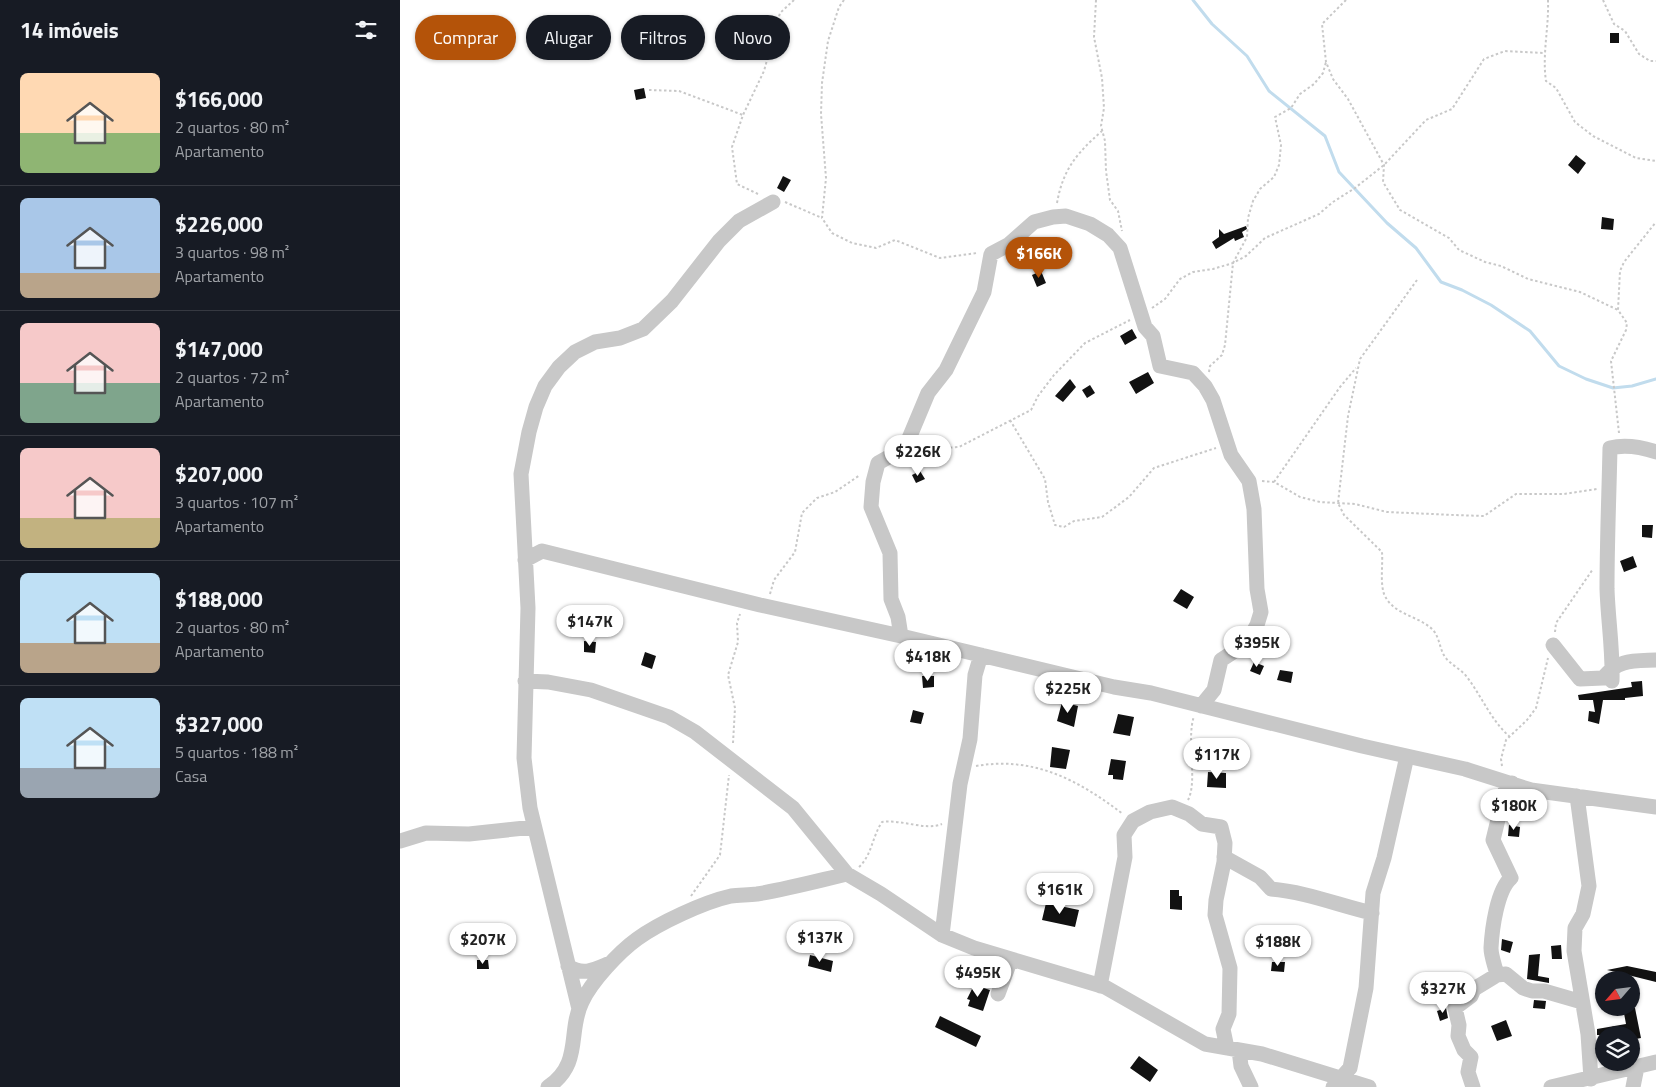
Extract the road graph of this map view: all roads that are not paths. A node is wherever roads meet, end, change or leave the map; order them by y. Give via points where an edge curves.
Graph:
1 (773, 202) road end
2 (1656, 452) edge
3 (525, 560) junction
4 (901, 636) junction
5 (1553, 645) road end
6 (981, 655) junction
7 (1656, 660) edge
8 (1612, 673) junction
9 (525, 681) junction
10 (1201, 706) junction
11 (1407, 756) junction
12 (1508, 781) junction
13 (1577, 796) junction
14 (1656, 807) edge
15 (534, 827) junction
16 (400, 841) edge
17 (1224, 858) junction
18 (847, 874) junction
19 (1372, 913) junction
20 (942, 935) junction
21 (1011, 959) junction
22 (614, 961) junction
23 (568, 966) junction
24 (1497, 975) junction
25 (1100, 986) junction
26 (998, 994) dead end
27 (1582, 1002) junction
28 (579, 1009) junction
29 (1233, 1049) junction
30 (1656, 1062) edge
31 (1640, 1066) edge
32 (1622, 1071) edge
33 (1636, 1071) edge
34 (1591, 1079) junction
35 (1337, 1082) edge
36 (548, 1087) edge
37 (1251, 1087) edge
38 (1369, 1087) edge
39 (1473, 1087) edge
40 (1551, 1087) edge
41 (1633, 1087) edge

1 - 3 street via 738,221 672,301 643,329 620,338 595,342 575,352 558,367 536,407 521,474
2 - 8 street via 1620,446 1610,448 1606,537
3 - 4 street via 542,551
3 - 9 street via 528,653
4 - 6 street
4 - 10 street via 891,599 890,553 871,507 878,463 906,448 928,393 946,370 984,292 991,254 1008,245 1034,222 1066,216 1090,224 1108,235 1120,248 1144,327 1153,336 1160,366 1194,373 1207,389 1231,455 1249,481 1261,612 1247,642 1221,660 1214,690
5 - 8 street via 1580,679 1603,678
6 - 10 street
6 - 20 street via 975,675 970,739
7 - 8 street via 1634,661
9 - 15 street via 524,758
9 - 18 street via 591,690 668,717 695,732 793,808
10 - 11 street
11 - 12 street
11 - 19 street via 1373,893
12 - 13 street via 1531,790
12 - 24 street via 1493,840 1511,878 1503,884 1493,924 1491,949
13 - 14 street
13 - 27 street via 1589,886 1583,914 1575,928 1574,951
15 - 16 street via 469,834 426,833
15 - 23 street
17 - 19 street via 1260,877 1271,889 1311,895
17 - 25 street via 1221,827 1202,824 1172,807 1150,812 1133,821 1124,835 1125,857
17 - 29 street via 1215,915 1230,968 1230,1014 1223,1029
18 - 20 street
18 - 22 street via 756,894 730,896 675,918 636,939
19 - 35 street via 1366,988 1350,1068
20 - 21 street
21 - 25 street
21 - 26 street
22 - 23 street via 589,972 576,971
22 - 28 street
23 - 28 street
24 - 27 street via 1506,974 1532,991 1544,991
24 - 39 street via 1474,989 1471,996 1455,1008 1460,1025 1458,1036 1471,1057 1468,1072
25 - 29 street via 1149,1010 1205,1044
27 - 34 street via 1590,1048
28 - 36 street via 572,1058
29 - 35 street via 1262,1054
29 - 37 street
30 - 31 street
32 - 34 street
33 - 41 street
34 - 40 street
35 - 38 street

